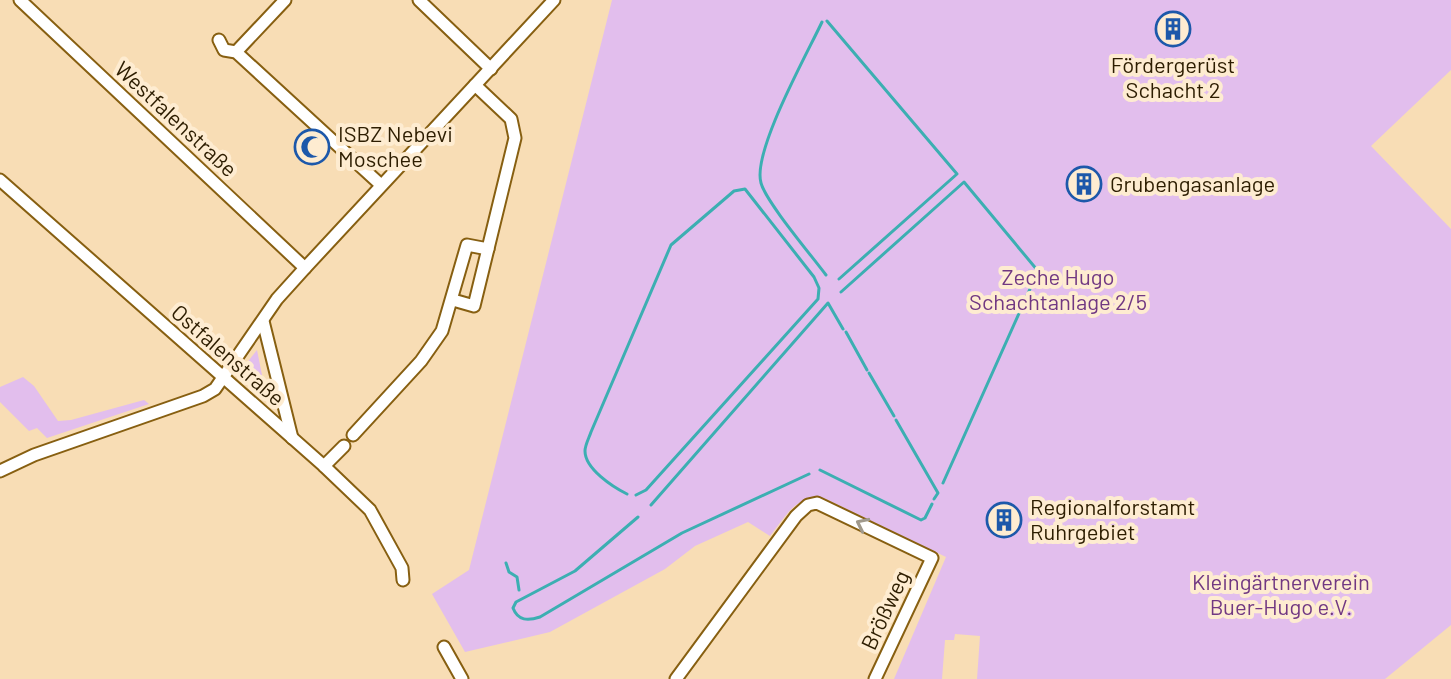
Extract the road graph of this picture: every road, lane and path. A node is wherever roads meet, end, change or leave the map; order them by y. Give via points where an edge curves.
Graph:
1 (20, 0) edge
2 (285, 0) edge
3 (419, 0) edge
4 (554, 0) edge
5 (219, 40) dead end
6 (236, 52) junction
7 (491, 69) junction
8 (475, 85) junction
9 (0, 180) edge
10 (381, 185) junction
11 (488, 249) junction
12 (305, 268) junction
13 (453, 300) junction
14 (263, 321) junction
15 (224, 378) junction
16 (353, 435) dead end
17 (293, 438) junction
18 (344, 446) dead end
19 (324, 466) junction
20 (0, 471) edge
21 (403, 580) dead end
22 (444, 647) dead end
23 (462, 679) edge
24 (676, 679) edge
25 (875, 679) edge

1 - 12 street, Westfalenstraße
2 - 6 street
3 - 7 street
4 - 7 street
5 - 6 street via 224,50
6 - 10 street
7 - 8 street
8 - 10 street
8 - 11 street via 511,119 515,131
9 - 15 street, Ostfalenstraße
10 - 12 street
11 - 13 street via 467,245
11 - 13 street via 474,306
12 - 14 street
13 - 16 street via 442,331 421,361
14 - 15 street
14 - 17 street
15 - 17 street, Ostfalenstraße
15 - 20 street via 203,396
17 - 19 street, Ostfalenstraße
18 - 19 street
19 - 21 street, Ostfalenstraße via 370,510 402,568
22 - 23 street
25 -> 24 street, Brößweg via 932,558 824,505 808,505 796,516

